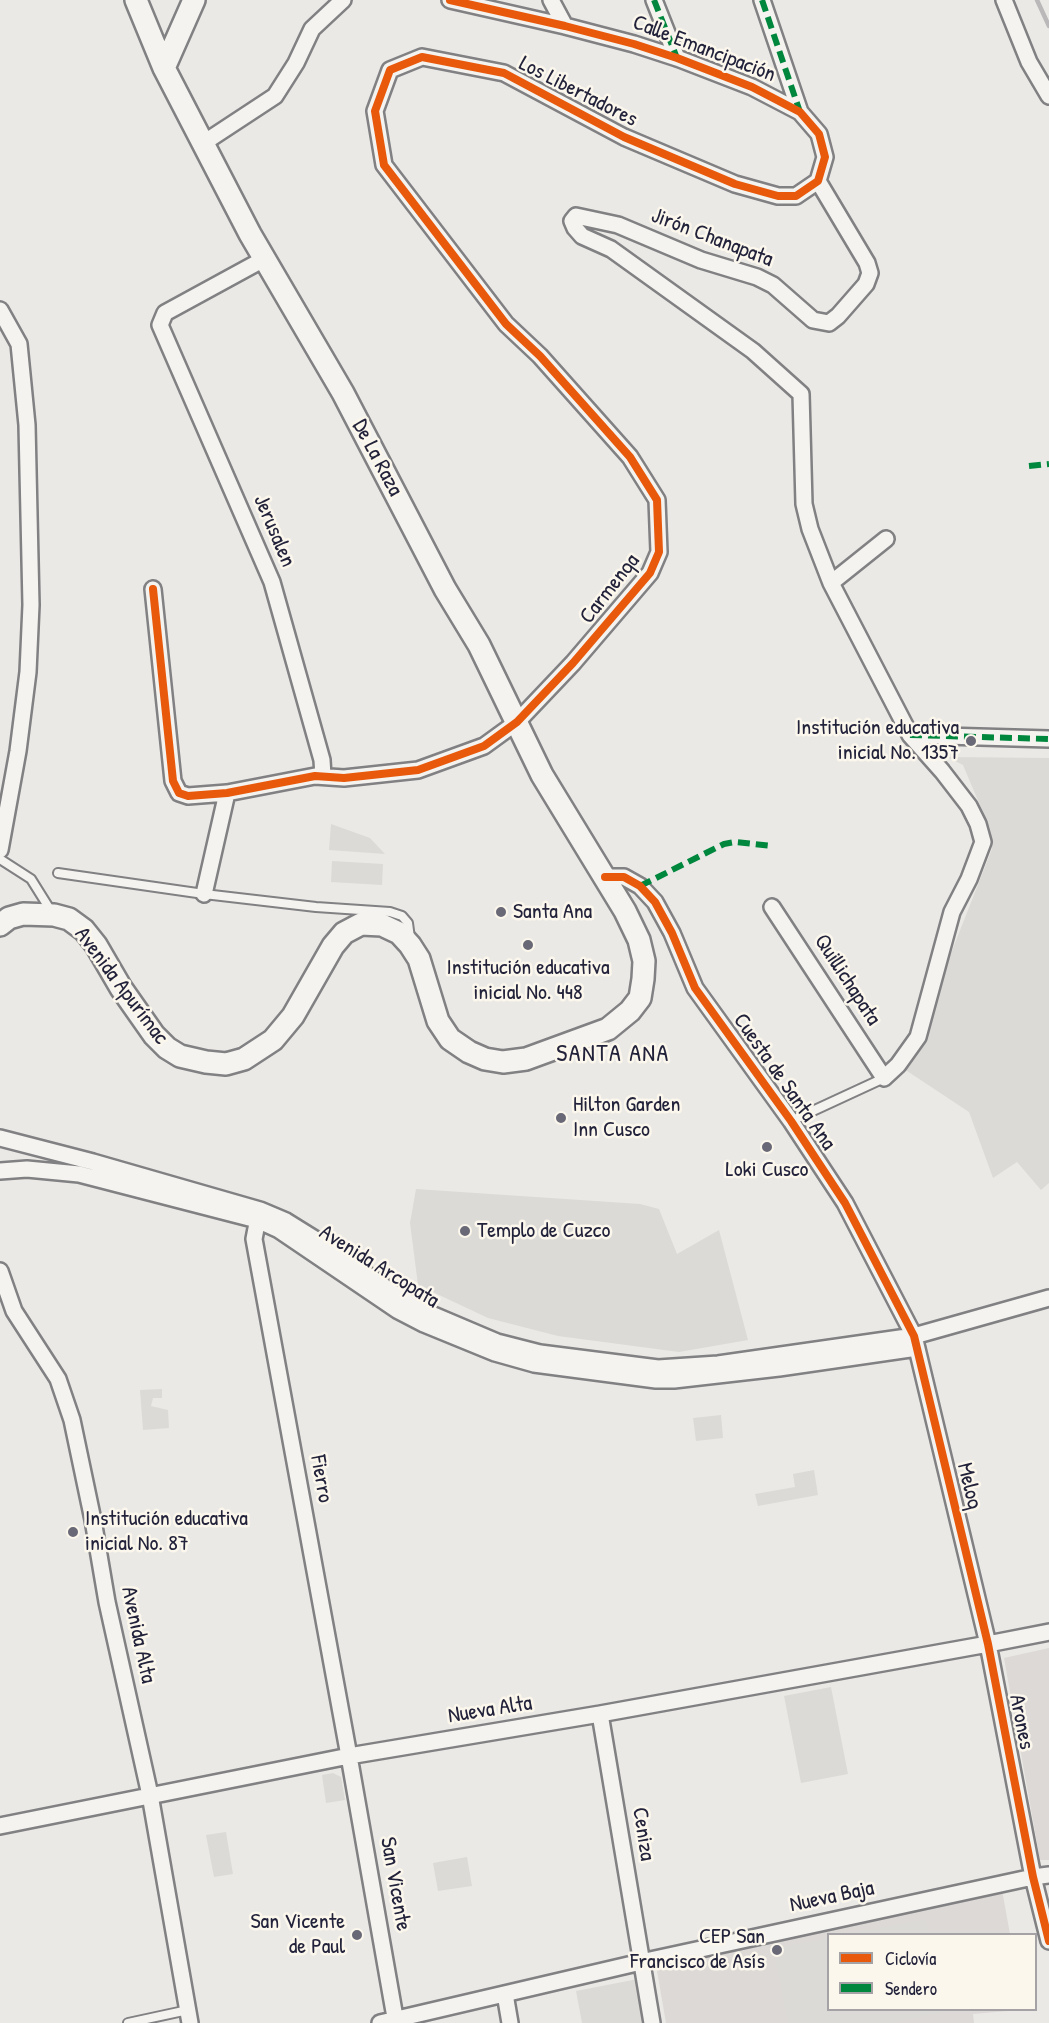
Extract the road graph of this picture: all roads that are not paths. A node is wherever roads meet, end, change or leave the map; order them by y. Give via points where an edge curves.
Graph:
1 (136, 0) edge
2 (194, 0) edge
3 (343, 0) edge
4 (450, 0) edge
5 (551, 0) edge
6 (654, 0) edge
7 (762, 0) edge
8 (1004, 0) edge
9 (565, 26) junction
10 (677, 58) junction
11 (164, 68) junction
12 (1049, 96) edge
13 (800, 112) junction
14 (202, 144) junction
15 (818, 181) junction
16 (264, 258) junction
17 (0, 309) edge
18 (630, 457) joint
19 (886, 539) dead end
20 (831, 583) junction
21 (153, 589) dead end
22 (518, 722) junction
23 (910, 735) junction
24 (1049, 739) edge
25 (323, 776) junction
26 (227, 793) junction
27 (0, 850) edge
28 (0, 859) edge
29 (58, 873) dead end
30 (605, 877) junction
31 (204, 894) junction
32 (772, 907) dead end
33 (625, 911) joint
34 (54, 915) junction
35 (0, 925) edge
36 (410, 945) junction
37 (884, 1078) junction
38 (791, 1121) junction
39 (0, 1138) edge
40 (0, 1171) edge
41 (259, 1215) junction
42 (0, 1271) edge
43 (1049, 1298) edge
44 (7, 1314) edge
45 (915, 1342) junction
46 (1049, 1632) edge
47 (988, 1644) junction
48 (600, 1714) junction
49 (349, 1756) junction
50 (150, 1795) junction
51 (0, 1826) edge
52 (1049, 1875) edge
53 (1032, 1877) junction
54 (1049, 1941) edge
55 (641, 1962) junction
56 (505, 1994) junction
57 (189, 2017) edge
58 (396, 2021) edge
59 (128, 2023) edge
60 (380, 2023) edge
61 (510, 2023) edge
62 (652, 2023) edge

1 - 11 main road, De La Raza
2 - 11 main road
3 - 14 street via 312,29 275,96
4 - 9 street, Calle Emancipación
5 - 9 street
6 - 10 street
7 - 13 street
8 - 12 street via 1029,62
9 - 10 street, Calle Emancipación
10 - 13 street, Calle Emancipación via 752,87
11 - 14 main road, De La Raza
13 - 15 street via 819,134 825,157
14 - 16 main road, De La Raza
15 - 18 street, Los Libertadores via 796,196 778,196 735,184 624,137 504,73 422,57 390,70 375,111 384,165 506,324 540,356
15 - 20 street, Jirón Chanapata via 870,273 866,284 829,322 813,320 758,277 701,260 618,225 576,216 572,221 582,236 610,249 753,351 801,394 804,504
16 - 22 main road, De La Raza via 343,393
16 - 25 street, Jerusalen via 165,313 160,325 272,582 322,760
17 - 27 street via 19,344 27,425 31,605 28,672
18 - 22 street, Carmenqa via 657,500 659,552 650,573
19 - 20 street
20 - 23 street
21 - 26 street, Carmenqa via 173,781 179,793 188,796
22 - 25 street, Carmenqa via 484,746 418,770 344,778
22 - 30 main road, De La Raza via 542,775
23 - 24 street
23 - 37 street via 969,806 983,842 952,912 918,1037
25 - 26 street, Carmenqa
26 - 31 street
28 - 34 lane via 31,879
29 - 31 lane
30 - 33 main road, De La Raza
30 - 38 street, Cuesta de Santa Ana via 624,877 640,886 655,902 695,988
31 - 36 lane via 390,912 408,923
32 - 37 street, Quillichapata
33 - 36 main road, Avenida Apurímac via 644,961 640,998 608,1029 526,1059 485,1059 450,1039 438,1021 419,959
34 - 35 main road, Avenida Apurímac via 23,914
34 - 36 main road, Avenida Apurímac via 69,919 84,930 153,1035 167,1048 180,1056 226,1064 244,1059 273,1040 294,1016 344,933 361,924 382,925 399,933
37 - 38 lane
38 - 45 street, Cuesta de Santa Ana via 845,1203
39 - 41 street, Avenida Arcopata via 93,1162
40 - 41 street, Avenida Arcopata via 79,1174
41 - 45 street, Avenida Arcopata via 397,1310 495,1353 534,1364 674,1380 779,1368
41 - 49 street, Fierro via 254,1239
42 - 44 street, Avenida Alta
43 - 45 street, Avenida Arcopata
44 - 50 street, Avenida Alta via 58,1379 72,1420
45 - 47 street, Meloq
46 - 47 street, Nueva Alta
47 - 48 street, Nueva Alta
47 - 53 street, Arones
48 - 49 street, Nueva Alta
48 - 55 street, Ceniza
49 - 50 street, Nueva Alta
49 - 58 street, San Vicente
50 - 51 street, Nueva Alta
50 - 57 street, Avenida Alta
52 - 53 street, Nueva Baja
53 - 54 street, Arones
53 - 55 street, Nueva Baja
55 - 56 street, Nueva Baja
55 - 62 street, Ceniza
56 - 58 street, Nueva Baja
56 - 61 street
57 - 59 lane
58 - 60 street, Nueva Baja

